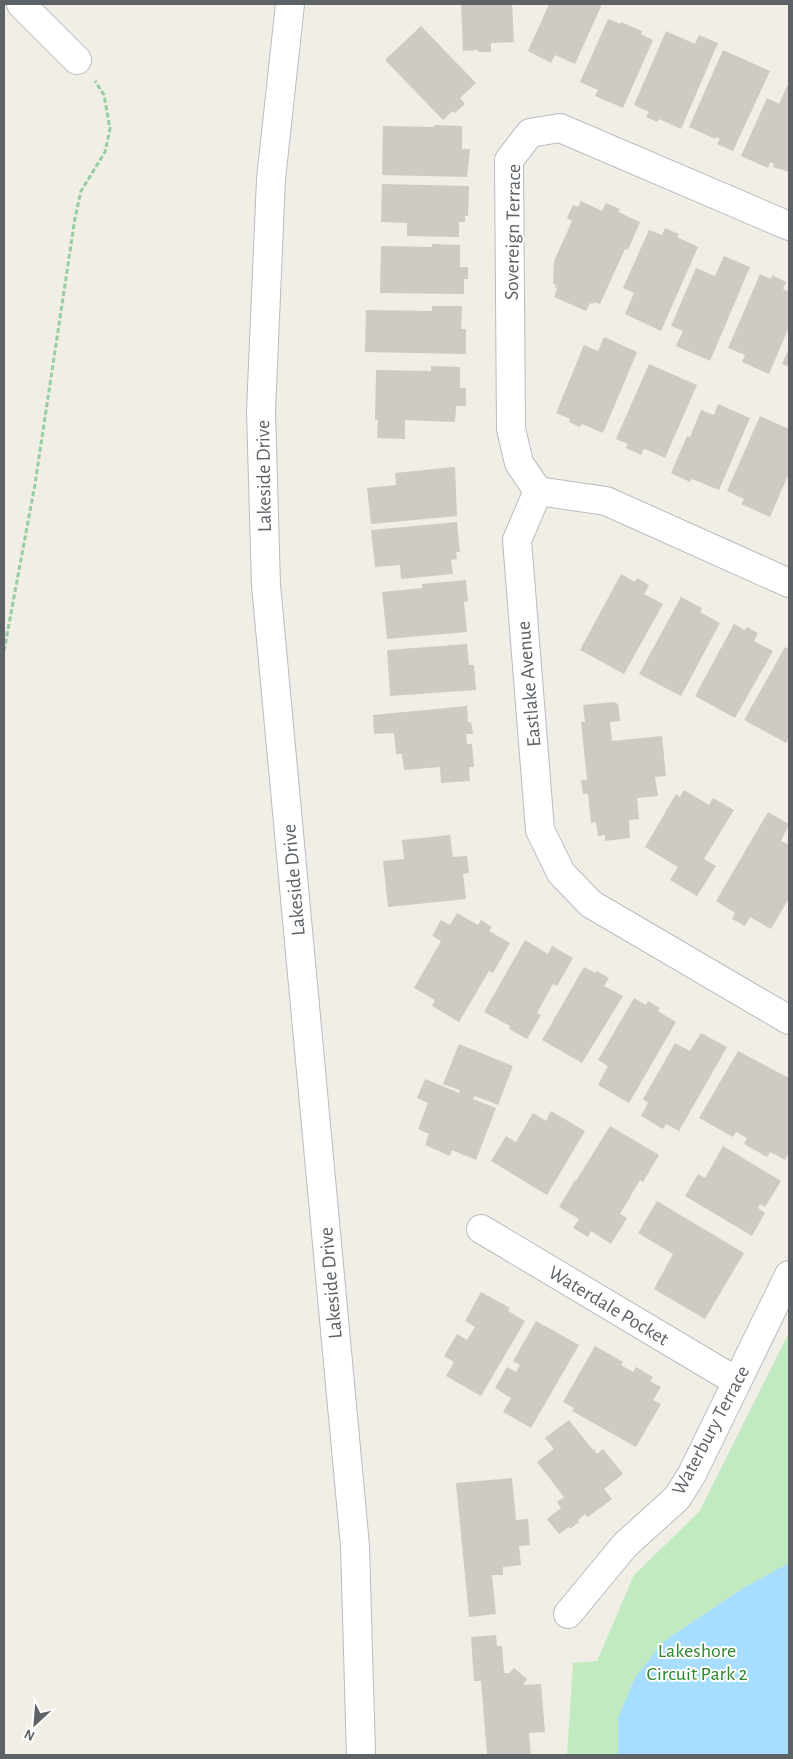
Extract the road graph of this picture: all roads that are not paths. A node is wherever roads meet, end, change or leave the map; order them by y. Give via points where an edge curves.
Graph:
1 (21, 4) edge
2 (290, 4) edge
3 (76, 60) road end
4 (789, 226) edge
5 (538, 491) junction
6 (789, 583) edge
7 (789, 1020) edge
8 (481, 1229) dead end
9 (789, 1275) edge
10 (736, 1381) junction
11 (568, 1614) dead end
12 (361, 1755) edge

1 - 3 street
2 - 12 street, Lakeside Drive via 271,179 261,411 266,585 355,1546
4 - 5 street, Sovereign Terrace via 560,128 530,133 509,160 511,429 519,464
5 - 6 street via 606,502
5 - 7 street, Eastlake Avenue via 516,540 540,830 561,873 591,904
8 - 10 street, Waterdale Pocket
9 - 10 street, Waterbury Terrace
10 - 11 street, Waterbury Terrace via 692,1474 677,1498 625,1545

